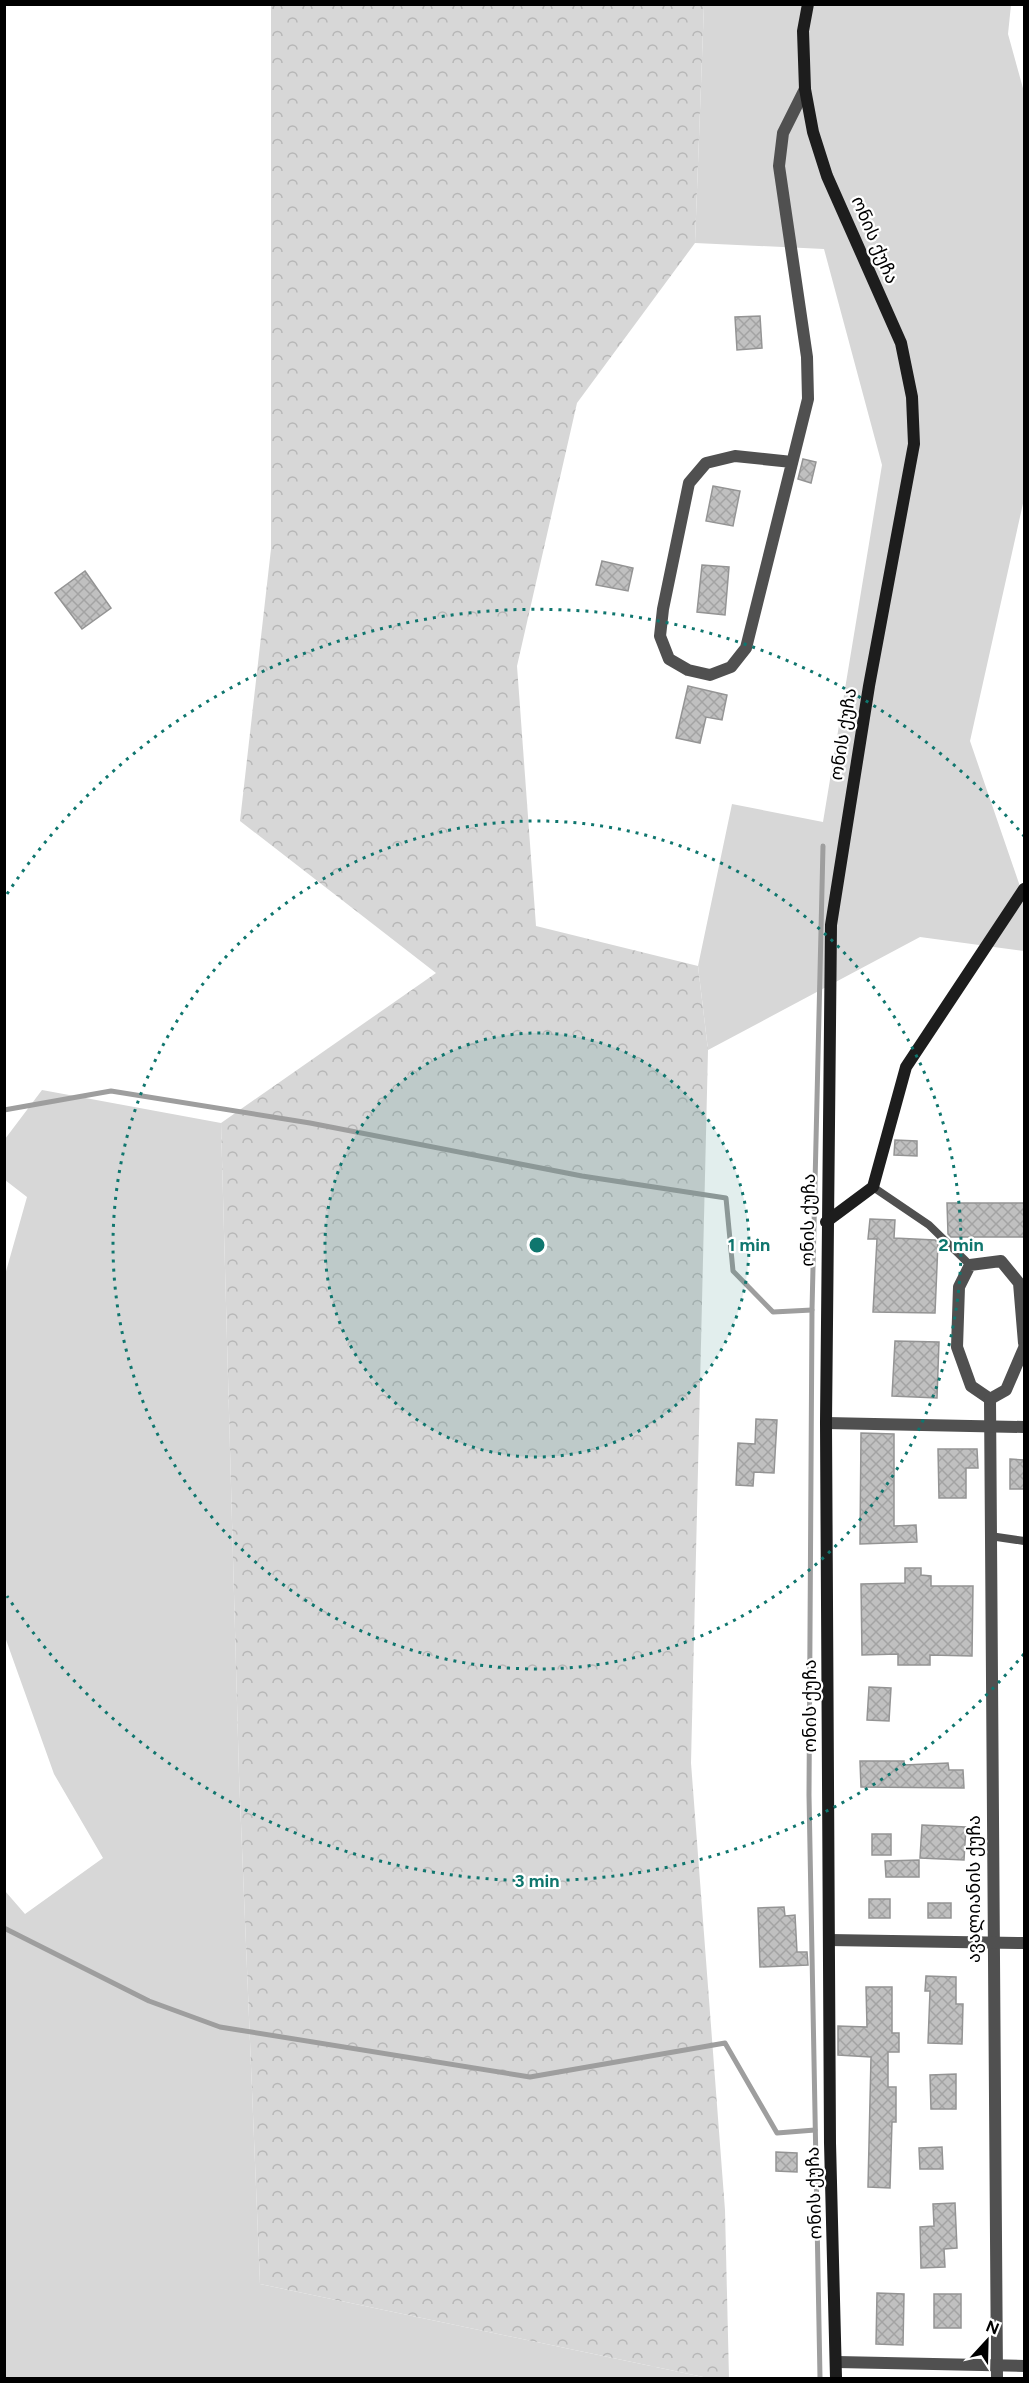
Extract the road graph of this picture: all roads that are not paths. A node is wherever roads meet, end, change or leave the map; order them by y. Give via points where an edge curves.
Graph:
1 (808, 4) edge
2 (805, 88) junction
3 (792, 462) junction
4 (1024, 889) edge
5 (873, 1187) junction
6 (826, 1222) junction
7 (970, 1264) junction
8 (1024, 1346) edge
9 (990, 1399) junction
10 (826, 1423) junction
11 (989, 1427) junction
12 (1024, 1427) edge
13 (990, 1536) junction
14 (1024, 1541) edge
15 (829, 1940) junction
16 (993, 1942) junction
17 (1024, 1943) edge
18 (837, 2362) junction
19 (1024, 2366) edge
20 (997, 2372) edge
21 (836, 2379) edge

1 - 2 main road, ონის ქუჩა via 803,31
2 - 3 street via 783,133 779,166 807,357 808,399
2 - 6 main road, ონის ქუჩა via 827,176 901,344 912,397 914,444 869,687 831,925
3 - 3 street via 746,648 731,667 710,675 688,670 669,659 660,636 689,483 706,463 735,456
4 - 5 main road via 906,1066
5 - 6 main road
5 - 7 lane via 929,1225
6 - 10 main road, ონის ქუჩა
7 - 8 street via 1001,1261 1019,1282
7 - 9 street via 958,1287 957,1347 971,1386
8 - 9 street via 1006,1390
9 - 11 street, ავალიანის ქუჩა
10 - 11 street
10 - 15 main road, ონის ქუჩა
11 - 12 street
11 - 13 street, ავალიანის ქუჩა
13 - 14 lane
13 - 16 street, ავალიანის ქუჩა
15 - 16 street
15 - 18 main road, ონის ქუჩა
16 - 17 street
16 - 20 street, ავალიანის ქუჩა
18 - 20 street
18 - 21 main road, ონის ქუჩა
19 - 20 street

